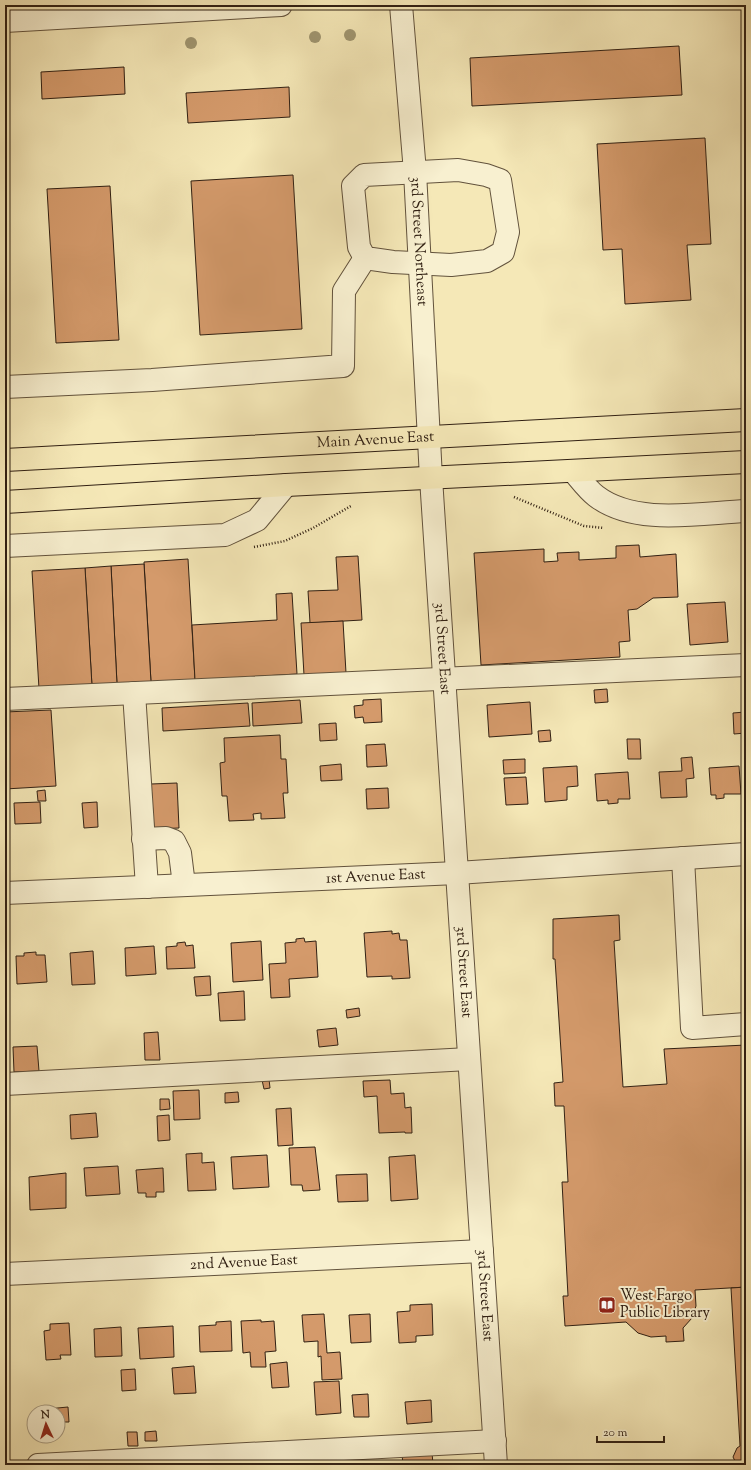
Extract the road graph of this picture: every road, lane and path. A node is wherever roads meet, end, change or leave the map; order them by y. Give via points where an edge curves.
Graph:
1 (281, 5) edge
2 (401, 5) edge
3 (5, 21) edge
4 (415, 172) junction
5 (365, 258) junction
6 (420, 264) junction
7 (5, 387) edge
8 (746, 420) edge
9 (430, 438) junction
10 (5, 460) edge
11 (746, 462) edge
12 (573, 471) junction
13 (432, 478) junction
14 (286, 485) junction
15 (5, 502) edge
16 (746, 511) edge
17 (5, 546) edge
18 (746, 665) edge
19 (445, 679) junction
20 (134, 693) junction
21 (5, 699) edge
22 (143, 839) junction
23 (746, 854) edge
24 (682, 858) junction
25 (457, 873) junction
26 (184, 885) junction
27 (147, 887) junction
28 (5, 893) edge
29 (746, 1024) edge
30 (469, 1059) junction
31 (5, 1084) edge
32 (482, 1250) junction
33 (5, 1274) edge
34 (495, 1441) junction
35 (38, 1465) edge
36 (496, 1465) edge

1 - 3 street
2 - 4 street, 3rd Street Northeast
4 - 5 street via 364,174 353,186 359,247
4 - 6 street, 3rd Street Northeast
4 - 6 street via 458,170 500,180 508,232 503,252 487,261 451,265
5 - 6 street
5 - 7 street via 344,291 343,366 152,380
6 - 9 street, 3rd Street Northeast
8 - 9 main road, Main Avenue East
9 - 10 main road, Main Avenue East
9 - 13 street, 3rd Street Northeast
11 - 12 main road
12 - 13 main road
12 - 16 street via 595,496 618,509 651,516
13 - 14 main road
13 - 19 street, 3rd Street East
14 - 15 main road
14 - 17 street via 256,520 225,535
18 - 19 street
19 - 20 street
19 - 25 street, 3rd Street East
20 - 21 street
20 - 22 street
22 - 26 street via 166,838 174,841 180,853
22 - 27 street
23 - 24 street, 1st Avenue East
24 - 25 street, 1st Avenue East
24 - 29 street via 692,1028
25 - 26 street, 1st Avenue East
25 - 30 street, 3rd Street East
26 - 27 street, 1st Avenue East
27 - 28 street, 1st Avenue East
30 - 31 street
30 - 32 street, 3rd Street East
32 - 33 street, 2nd Avenue East
32 - 34 street, 3rd Street East
34 - 35 street
34 - 36 street, 3rd Street East

